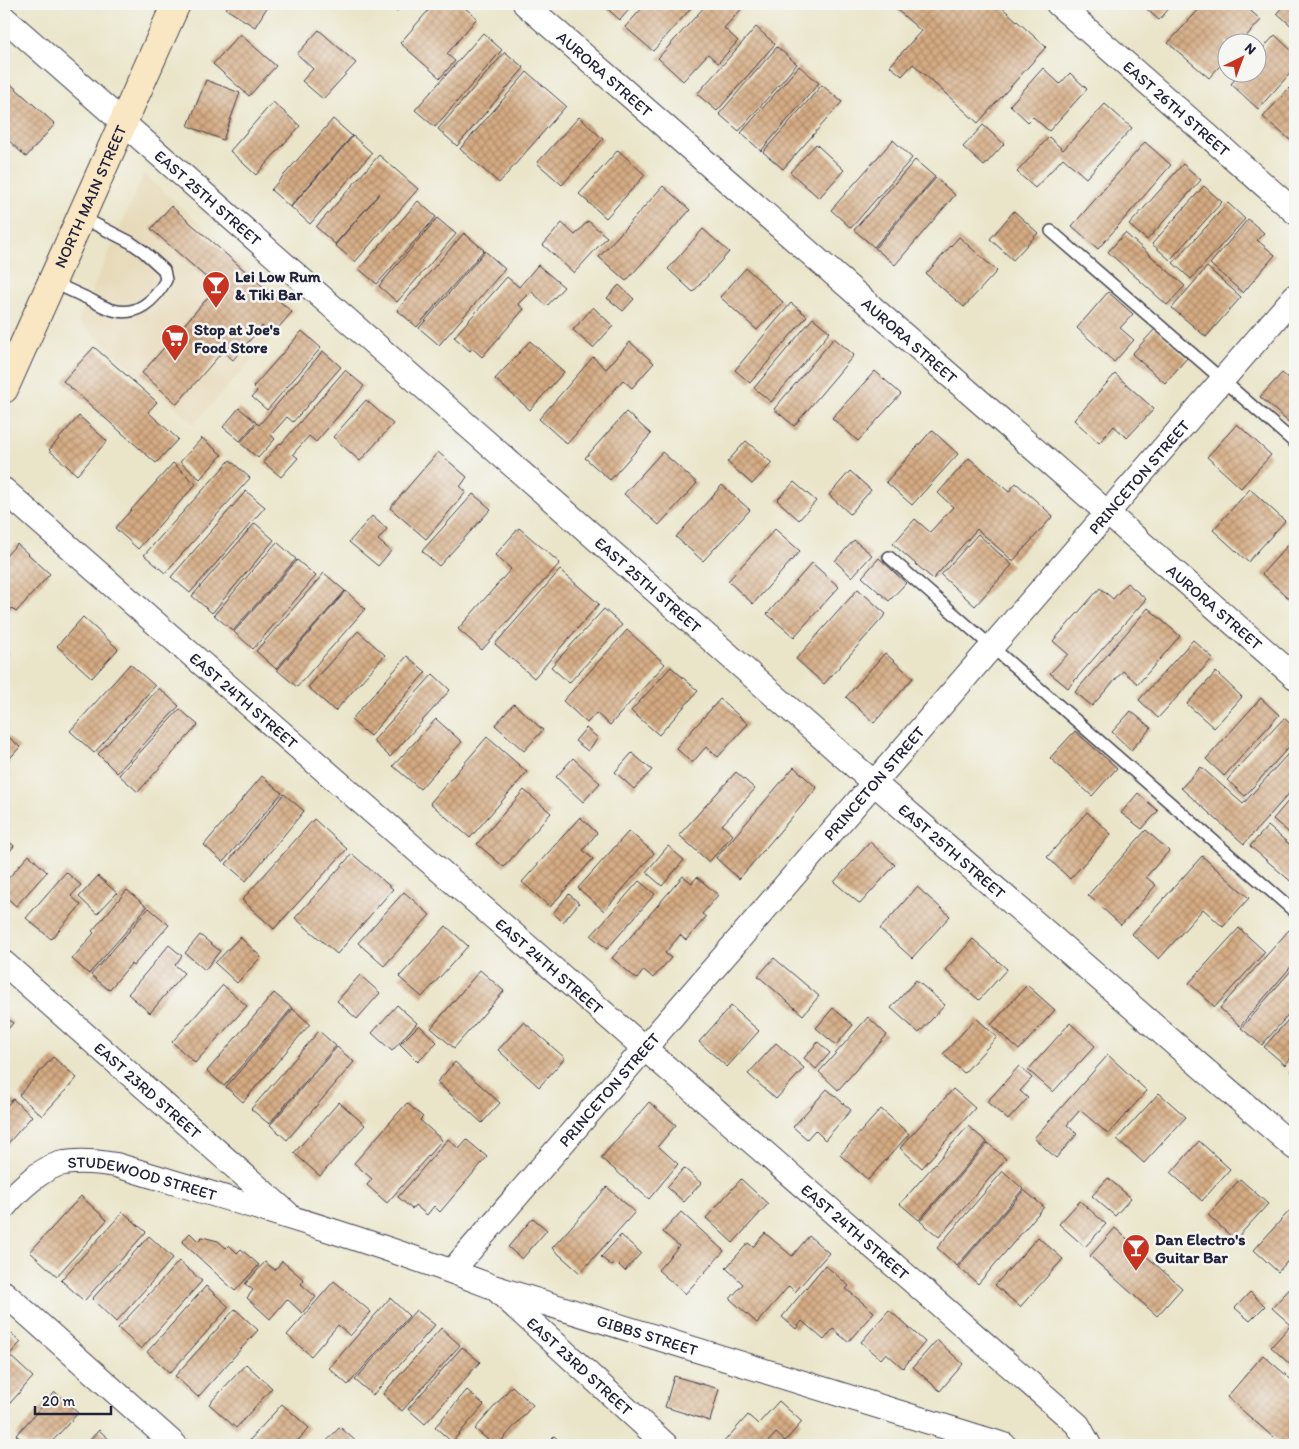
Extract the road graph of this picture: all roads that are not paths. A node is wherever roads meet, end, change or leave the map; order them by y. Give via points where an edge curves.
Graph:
1 (176, 4) edge
2 (1058, 4) edge
3 (536, 7) edge
4 (4, 18) edge
5 (123, 123) junction
6 (1295, 212) edge
7 (81, 217) junction
8 (1051, 231) dead end
9 (52, 282) junction
10 (1295, 296) edge
11 (1222, 380) junction
12 (4, 389) edge
13 (1295, 443) edge
14 (4, 490) edge
15 (1107, 514) junction
16 (889, 557) dead end
17 (992, 647) junction
18 (1295, 677) edge
19 (874, 783) junction
20 (1295, 912) edge
21 (4, 963) edge
22 (645, 1048) junction
23 (1295, 1148) edge
24 (4, 1207) edge
25 (292, 1218) junction
26 (452, 1271) junction
27 (493, 1287) junction
28 (4, 1293) edge
29 (175, 1445) edge
30 (666, 1445) edge
31 (1004, 1445) edge
32 (1090, 1445) edge

1 - 5 main road, NORTH MAIN STREET
2 - 6 street, EAST 26TH STREET
3 - 15 street, AURORA STREET
4 - 5 street, EAST 25TH STREET
5 - 7 main road, NORTH MAIN STREET
5 - 19 street, EAST 25TH STREET
7 - 9 main road, NORTH MAIN STREET
7 - 9 lane via 143,251 164,270 166,280 148,303 137,310 123,312
8 - 11 lane
9 - 12 main road, NORTH MAIN STREET
10 - 11 street, PRINCETON STREET
11 - 13 lane
11 - 15 street, PRINCETON STREET
14 - 22 street, EAST 24TH STREET
15 - 17 street, PRINCETON STREET
15 - 18 street, AURORA STREET
16 - 17 lane
17 - 19 street, PRINCETON STREET
17 - 20 lane
19 - 22 street, PRINCETON STREET
19 - 23 street, EAST 25TH STREET
21 - 25 street, EAST 23RD STREET
22 - 26 street, PRINCETON STREET
22 - 32 street, EAST 24TH STREET via 1078,1424
24 - 25 street, STUDEWOOD STREET via 40,1174 62,1163 90,1161 116,1165
25 - 26 street, GIBBS STREET
26 - 27 street, GIBBS STREET
27 - 30 street, EAST 23RD STREET
27 - 31 street, GIBBS STREET
28 - 29 street

